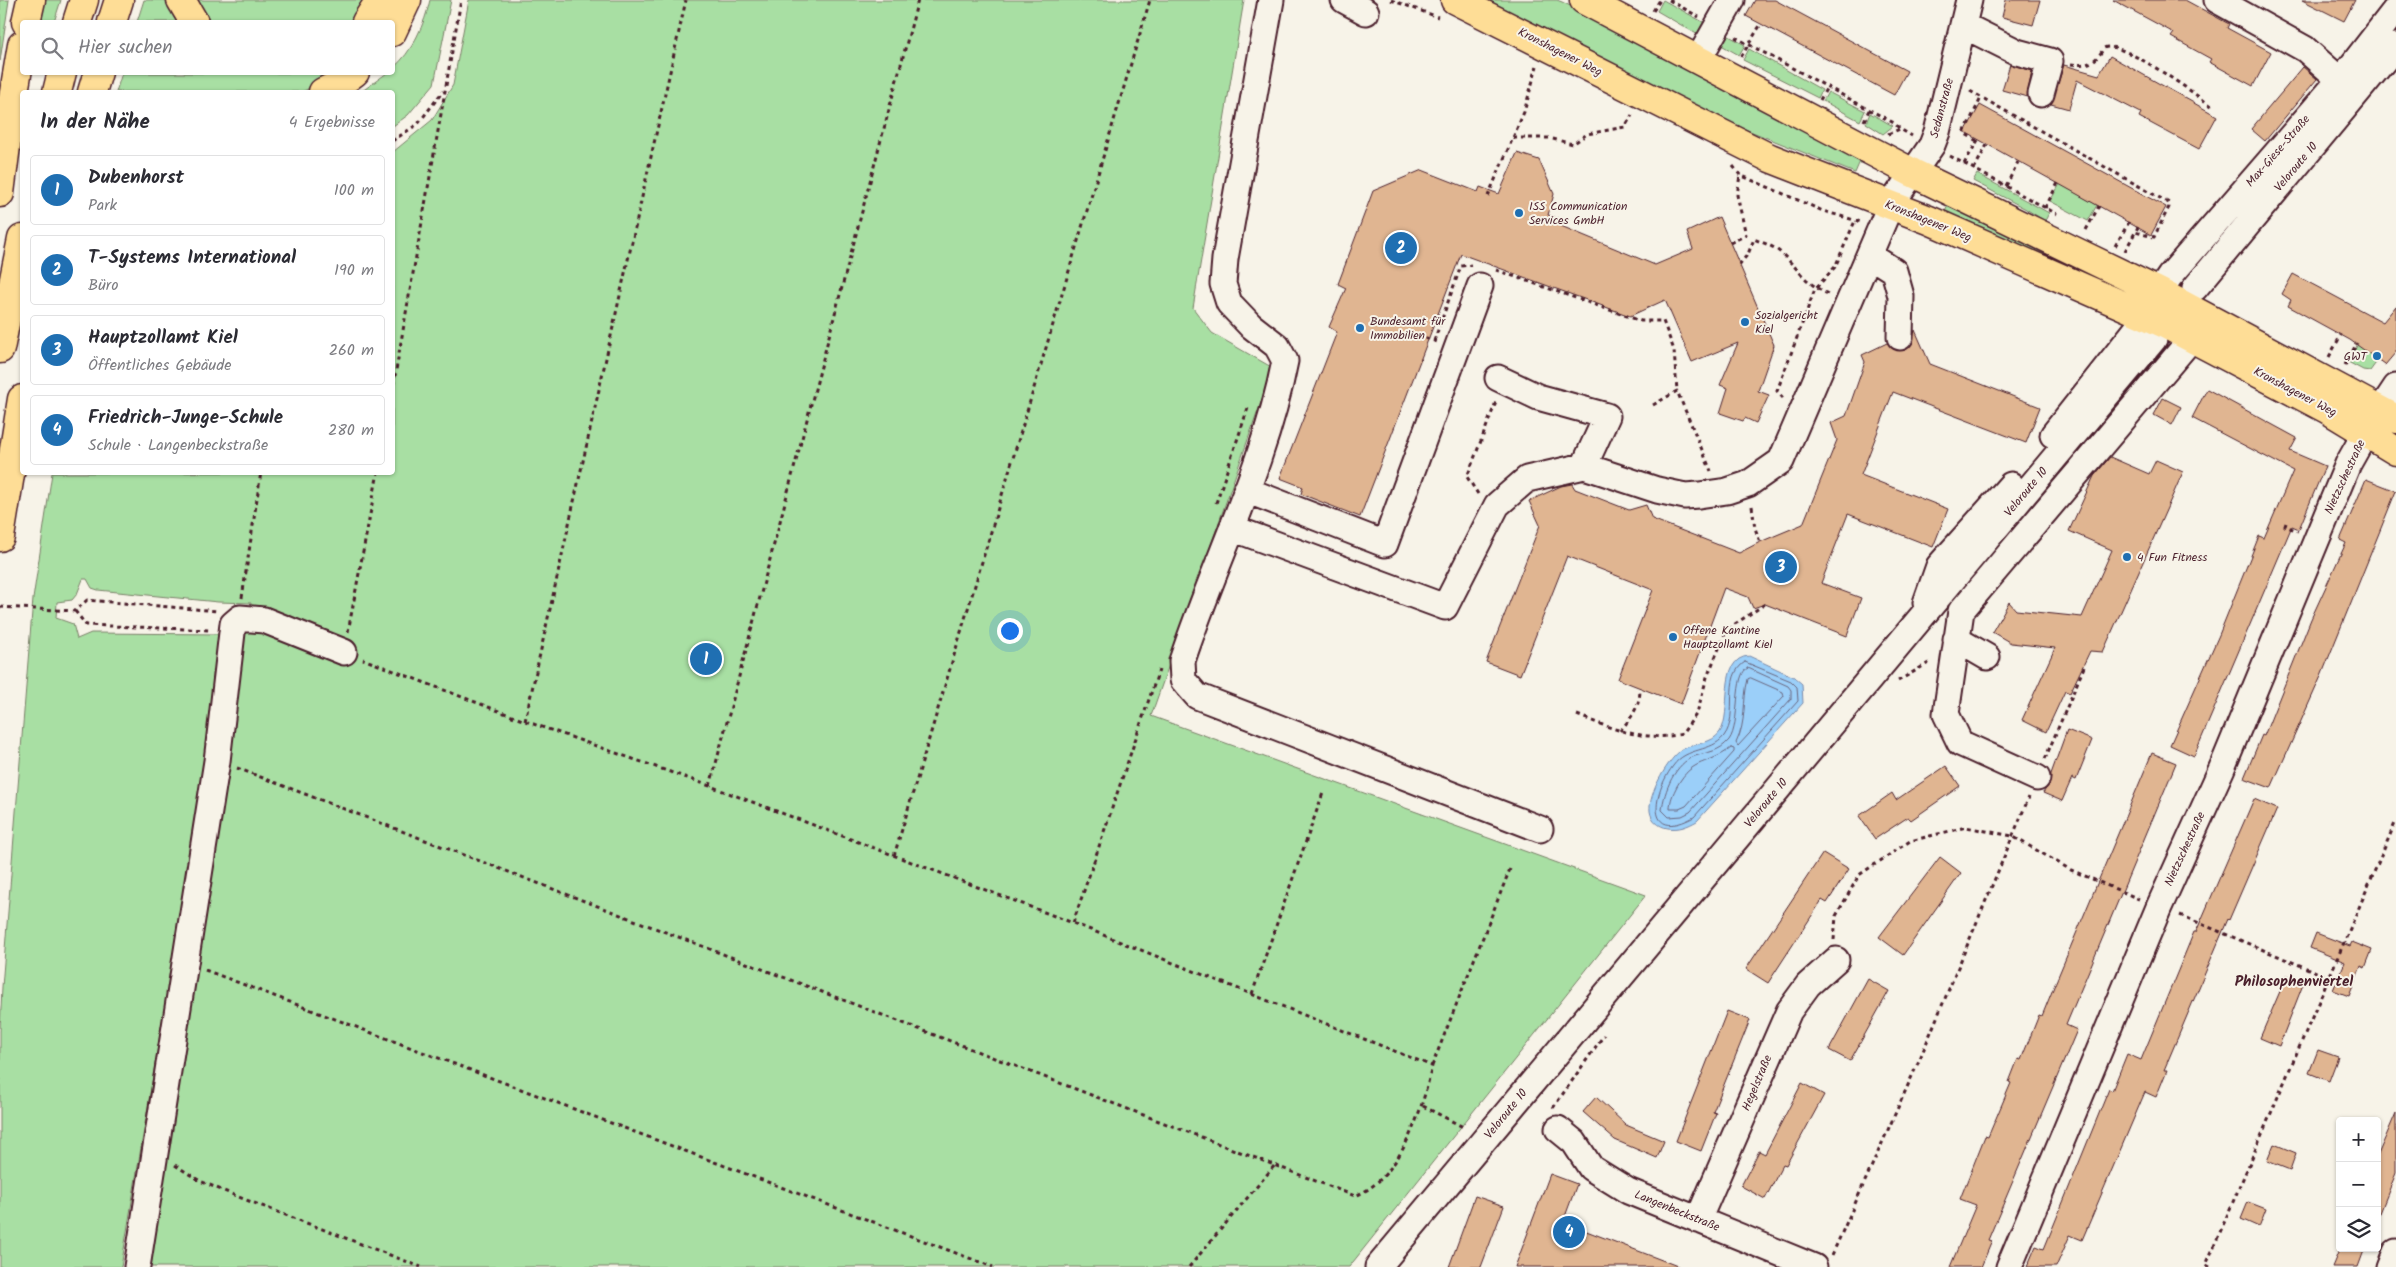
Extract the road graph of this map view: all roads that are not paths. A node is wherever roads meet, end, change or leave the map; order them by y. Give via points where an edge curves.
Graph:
1 (30, 0) edge
2 (84, 0) edge
3 (119, 0) edge
4 (180, 0) edge
5 (380, 0) edge
6 (407, 0) edge
7 (1271, 0) edge
8 (1344, 0) edge
9 (1455, 0) edge
10 (1584, 0) edge
11 (1732, 0) edge
12 (1969, 0) edge
13 (2217, 0) edge
14 (2396, 10) edge
15 (1366, 12) dead end
16 (26, 20) edge
17 (78, 20) edge
18 (113, 20) edge
19 (193, 20) edge
20 (367, 20) edge
21 (1963, 25) junction
22 (395, 26) edge
23 (2396, 46) edge
24 (20, 57) edge
25 (1698, 60) junction
26 (61, 75) edge
27 (97, 75) edge
28 (351, 75) edge
29 (2340, 80) junction
30 (58, 90) edge
31 (93, 90) edge
32 (327, 90) edge
33 (2041, 94) dead end
34 (1913, 172) junction
35 (0, 192) edge
36 (1890, 206) junction
37 (20, 249) edge
38 (1869, 255) junction
39 (1484, 277) road end
40 (2195, 288) dead end
41 (2159, 292) junction
42 (2150, 328) junction
43 (1900, 337) dead end
44 (2192, 338) junction
45 (0, 349) edge
46 (1498, 378) road end
47 (2396, 387) edge
48 (20, 412) edge
49 (2388, 414) edge
50 (20, 424) edge
51 (2366, 432) junction
52 (15, 443) junction
53 (2396, 451) edge
54 (1584, 466) junction
55 (1246, 490) junction
56 (1232, 528) junction
57 (0, 537) edge
58 (1956, 639) junction
59 (344, 652) road end
60 (1987, 657) dead end
61 (2037, 778) road end
62 (1540, 829) dead end
63 (1836, 960) road end
64 (1558, 1129) dead end
65 (1698, 1220) junction
66 (2396, 1252) edge
67 (1822, 1263) edge
68 (137, 1267) edge
69 (1378, 1267) edge
70 (2009, 1267) edge
71 (2390, 1267) edge

1 - 16 main road
2 - 17 main road
3 - 18 main road
4 - 19 main road
5 - 20 main road
6 - 22 main road
7 - 55 street via 1223,284 1229,303 1277,346 1285,361 1279,394
8 - 15 street
9 - 36 main road, Kronshagener Weg via 1770,158
10 - 25 main road, Kronshagener Weg
11 - 25 street
12 - 21 street, Sedanstraße
13 - 29 street via 2305,49
14 - 29 street, Max-Giese-Straße
21 - 33 street via 2017,52 2050,61
21 - 34 street, Sedanstraße via 1938,132
23 - 40 street, Veloroute 10
24 - 35 main road
25 - 34 main road, Kronshagener Weg
26 - 30 main road
27 - 31 main road
28 - 32 main road
29 - 41 street, Max-Giese-Straße via 2180,263
34 - 36 street, Sedanstraße
34 - 41 main road, Kronshagener Weg
36 - 38 street, Sedanstraße
36 - 42 main road, Kronshagener Weg via 1929,220
37 - 45 main road
38 - 43 street via 1894,271 1901,296
38 - 54 street, Sedanstraße via 1781,461 1748,484 1727,491 1685,496
39 - 55 street via 1385,544
41 - 49 main road, Kronshagener Weg
42 - 44 main road, Kronshagener Weg
42 - 69 street, Veloroute 10 via 1939,566 1920,619
44 - 51 main road, Kronshagener Weg
44 - 58 street via 1961,611
46 - 54 street via 1538,397 1607,416
47 - 49 street, Nietzschestraße
48 - 52 main road
49 - 51 street, Nietzschestraße
50 - 52 main road
51 - 53 main road, Kronshagener Weg
51 - 70 street, Nietzschestraße via 2348,464
52 - 57 main road
54 - 56 street via 1528,480 1497,506 1446,607
55 - 56 street
56 - 62 street via 1202,636 1182,661 1183,680 1197,696
58 - 60 street
58 - 61 street via 1946,714 1960,743
59 - 68 street via 264,620 236,624
63 - 65 street, Hegelstraße via 1808,985 1789,1011
64 - 65 street, Langenbeckstraße via 1574,1142 1583,1158 1606,1179 1638,1197
65 - 67 street, Langenbeckstraße
66 - 71 street

